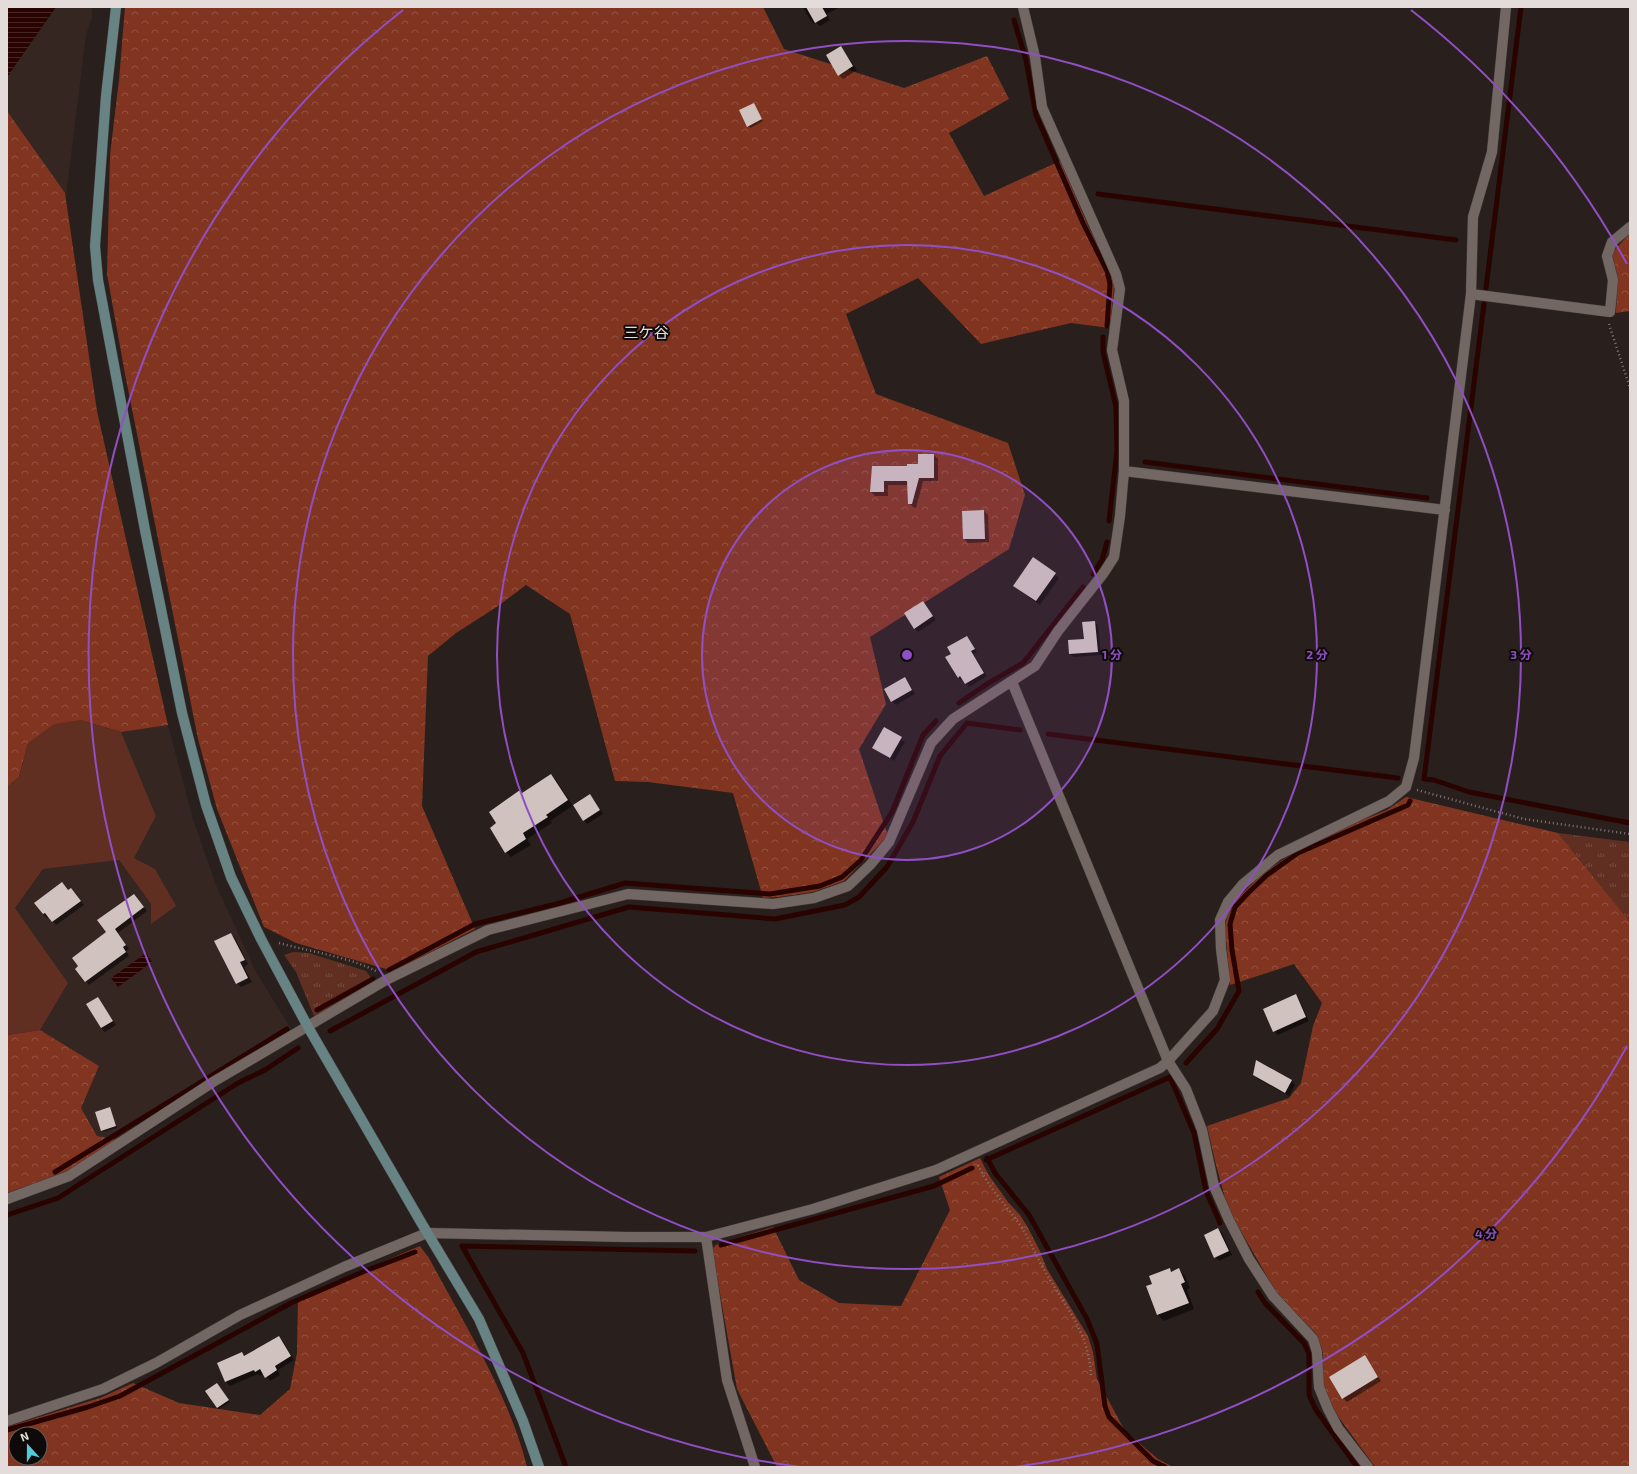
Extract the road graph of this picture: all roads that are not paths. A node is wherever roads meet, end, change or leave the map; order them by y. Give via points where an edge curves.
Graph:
1 (116, 7) edge
2 (1023, 7) edge
3 (1506, 7) edge
4 (1630, 227) edge
5 (1471, 294) junction
6 (1124, 471) junction
7 (1444, 510) junction
8 (1012, 682) junction
9 (308, 1027) junction
10 (1168, 1061) junction
11 (7, 1199) edge
12 (427, 1233) junction
13 (706, 1237) junction
14 (7, 1421) edge
15 (539, 1467) edge
16 (755, 1467) edge
17 (1368, 1467) edge

1 - 9 street via 106,96 95,246 98,280 145,530 182,713 206,805 231,877
2 - 6 street via 1035,57 1042,107 1116,274 1120,289 1112,350 1124,402
3 - 5 street via 1492,152 1472,216
4 - 5 street via 1612,242 1607,256 1613,280 1610,312
5 - 7 street
6 - 7 street
6 - 8 street via 1114,557 1035,666
7 - 10 street via 1414,758 1406,787 1389,801 1278,855 1242,884 1228,902 1220,920 1226,980 1213,1011
8 - 9 street via 953,719 931,743 889,842 848,886 814,898 773,904 628,894 488,930 386,980
8 - 10 street
9 - 11 street via 213,1082 69,1176
9 - 12 street
10 - 13 street via 1160,1068 936,1170 813,1209
10 - 17 street via 1186,1089 1201,1126 1214,1186 1226,1214 1273,1296 1313,1339 1317,1352 1319,1387 1328,1409 1338,1428
12 - 13 street
12 - 14 street via 344,1267 240,1315 156,1363 103,1389
12 - 15 street via 479,1320 523,1421
13 - 16 street via 727,1380

